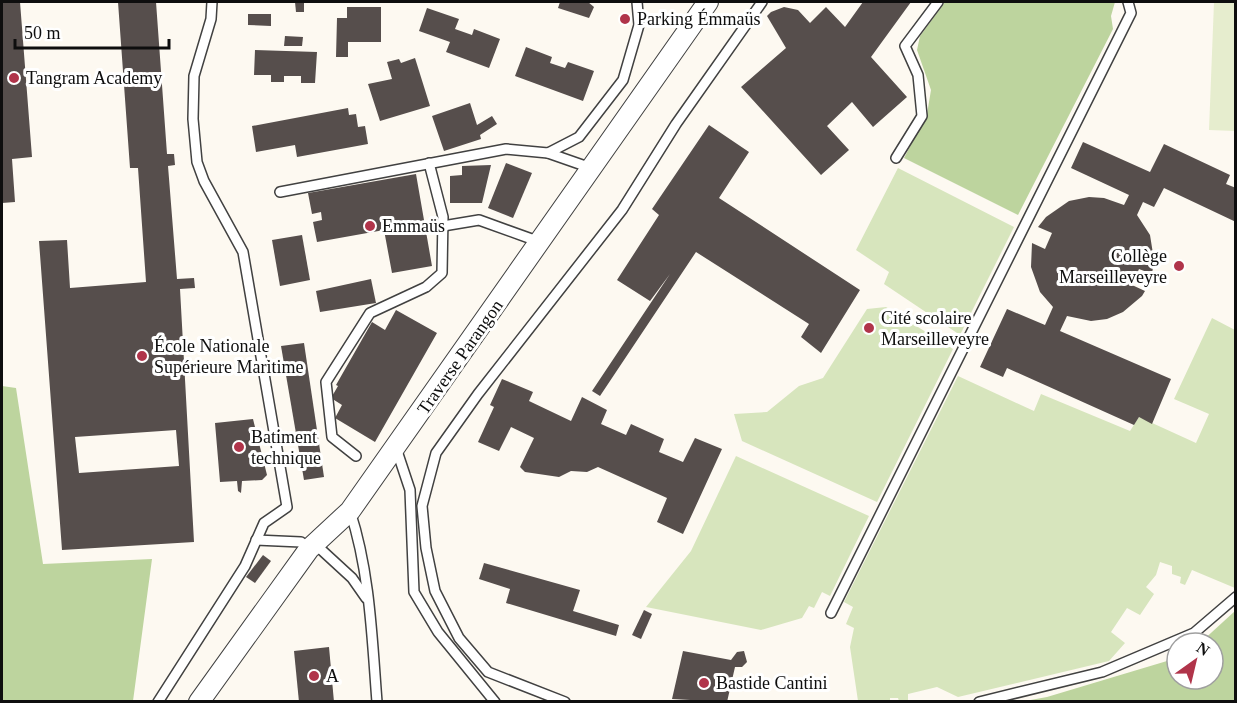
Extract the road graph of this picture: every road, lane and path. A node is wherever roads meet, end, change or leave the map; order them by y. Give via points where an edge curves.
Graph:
1 (212, 2) edge
2 (637, 2) edge
3 (708, 2) edge
4 (762, 2) edge
5 (938, 2) edge
6 (1128, 2) edge
7 (548, 153) junction
8 (896, 158) dead end
9 (429, 163) junction
10 (591, 168) junction
11 (280, 192) dead end
12 (443, 226) junction
13 (540, 242) junction
14 (396, 448) junction
15 (356, 456) dead end
16 (350, 512) junction
17 (256, 540) junction
18 (312, 547) junction
19 (1236, 597) edge
20 (369, 603) junction
21 (831, 613) dead end
22 (158, 702) edge
23 (199, 702) edge
24 (377, 702) edge
25 (495, 702) edge
26 (565, 702) edge
27 (979, 702) edge

1 - 17 lane via 212,19 194,76 197,162 243,252 287,507 264,522
2 - 7 lane via 639,25 623,80 579,137
3 - 10 street, Traverse Parangon
4 - 26 lane via 676,123 622,210 435,453 422,506 426,548 435,591 459,638 488,672
5 - 8 lane via 905,46 918,75 922,116
6 - 21 lane via 1131,13
7 - 9 lane via 507,149
7 - 10 lane
9 - 11 lane
9 - 12 lane
10 - 13 street, Traverse Parangon
12 - 13 lane via 479,220
12 - 15 lane via 442,273 426,287 370,313 326,382 332,437
13 - 14 street, Traverse Parangon
14 - 16 street, Traverse Parangon
14 - 25 lane via 410,490 414,592 438,632
16 - 18 street, Traverse Parangon
16 - 20 lane
17 - 18 lane via 301,542
17 - 22 lane via 245,566
18 - 20 lane via 352,578
18 - 23 street, Traverse Parangon
19 - 27 lane via 1194,633 1102,672
20 - 24 lane

